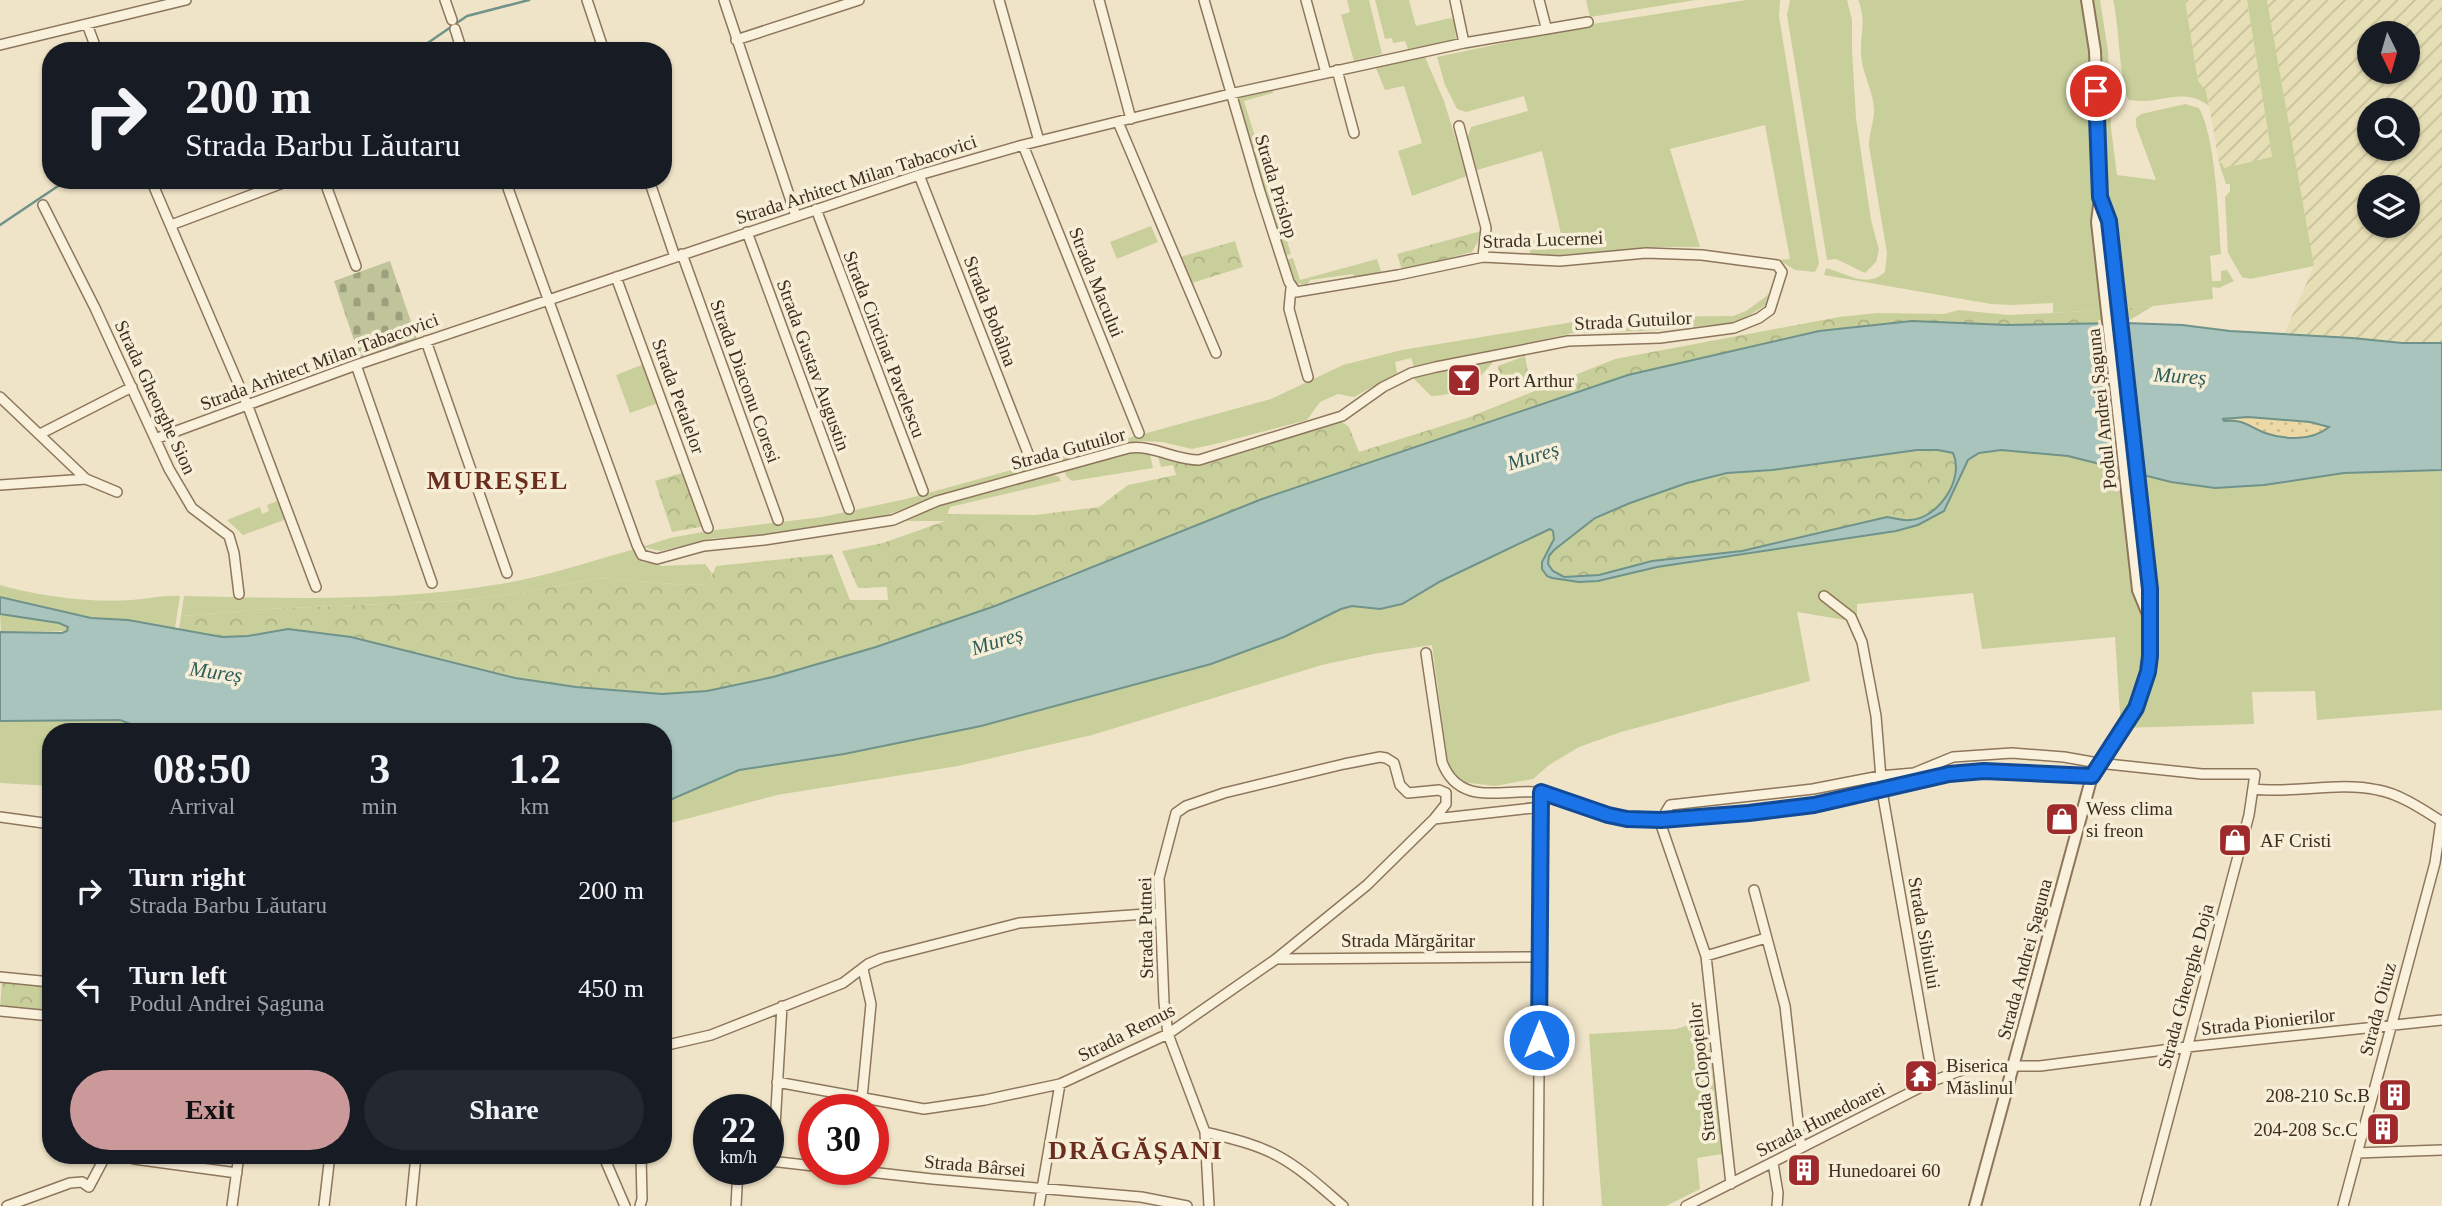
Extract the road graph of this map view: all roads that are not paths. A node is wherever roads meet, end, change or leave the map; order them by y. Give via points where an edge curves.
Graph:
1 (186, 0) edge
2 (445, 0) edge
3 (587, 0) edge
4 (724, 0) edge
5 (859, 0) edge
6 (999, 0) edge
7 (1100, 0) edge
8 (1204, 0) edge
9 (1306, 0) edge
10 (1455, 0) edge
11 (1539, 0) edge
12 (2087, 0) edge
13 (1588, 22) dead end
14 (87, 24) junction
15 (1546, 27) junction
16 (736, 40) junction
17 (94, 42) edge
18 (459, 42) edge
19 (601, 42) edge
20 (1464, 43) junction
21 (0, 45) edge
22 (1337, 70) junction
23 (1326, 73) junction
24 (1230, 94) junction
25 (1131, 119) junction
26 (1118, 122) junction
27 (1459, 126) dead end
28 (1354, 133) dead end
29 (1039, 141) junction
30 (1023, 145) junction
31 (919, 175) junction
32 (155, 189) edge
33 (267, 189) edge
34 (327, 189) edge
35 (508, 189) edge
36 (652, 189) edge
37 (43, 205) dead end
38 (816, 209) junction
39 (796, 216) junction
40 (171, 225) junction
41 (747, 232) junction
42 (678, 256) junction
43 (1483, 257) junction
44 (356, 266) dead end
45 (616, 277) junction
46 (1781, 277) joint
47 (1291, 288) junction
48 (548, 300) junction
49 (426, 341) junction
50 (1216, 353) dead end
51 (356, 365) junction
52 (1308, 377) dead end
53 (132, 387) junction
54 (0, 397) edge
55 (247, 404) junction
56 (40, 433) junction
57 (1139, 433) dead end
58 (155, 439) junction
59 (1031, 461) dead end
60 (86, 480) junction
61 (0, 485) edge
62 (923, 491) dead end
63 (117, 492) dead end
64 (849, 509) dead end
65 (778, 520) dead end
66 (708, 528) dead end
67 (507, 573) dead end
68 (432, 583) dead end
69 (316, 587) dead end
70 (239, 594) dead end
71 (1824, 596) dead end
72 (1426, 653) dead end
73 (2098, 764) junction
74 (1881, 776) junction
75 (2092, 776) junction
76 (2254, 789) junction
77 (1882, 790) junction
78 (1541, 792) junction
79 (1541, 807) junction
80 (0, 817) edge
81 (1661, 820) junction
82 (2441, 821) edge
83 (1431, 822) junction
84 (42, 823) edge
85 (1754, 890) dead end
86 (1160, 914) junction
87 (1766, 937) junction
88 (1706, 956) junction
89 (1539, 957) junction
90 (1276, 959) junction
91 (863, 969) junction
92 (0, 977) edge
93 (42, 981) edge
94 (782, 1006) junction
95 (0, 1011) edge
96 (42, 1015) edge
97 (2442, 1020) edge
98 (2391, 1026) junction
99 (1168, 1034) junction
100 (672, 1044) edge
101 (2187, 1047) junction
102 (2014, 1066) junction
103 (1933, 1081) junction
104 (777, 1082) junction
105 (1060, 1084) junction
106 (776, 1094) edge
107 (841, 1094) edge
108 (862, 1094) edge
109 (889, 1103) edge
110 (1205, 1132) junction
111 (1801, 1148) junction
112 (2442, 1150) edge
113 (2357, 1153) junction
114 (1773, 1163) junction
115 (101, 1164) edge
116 (171, 1164) edge
117 (238, 1164) edge
118 (329, 1164) edge
119 (415, 1164) edge
120 (607, 1164) edge
121 (641, 1164) edge
122 (237, 1173) junction
123 (889, 1173) edge
124 (1731, 1184) junction
125 (737, 1185) edge
126 (1041, 1188) junction
127 (641, 1202) edge
128 (623, 1204) edge
129 (1340, 1205) edge
130 (8, 1206) edge
131 (232, 1206) edge
132 (324, 1206) edge
133 (411, 1206) edge
134 (736, 1206) edge
135 (1040, 1206) edge
136 (1187, 1206) edge
137 (1209, 1206) edge
138 (1538, 1206) edge
139 (1686, 1206) edge
140 (1777, 1206) edge
141 (1975, 1206) edge
142 (2145, 1206) edge
143 (2343, 1206) edge

1 - 14 street
2 - 18 street
3 - 19 street
4 - 16 street
5 - 16 street
6 - 29 street
7 - 25 street
8 - 24 street, Strada Prislop
9 - 23 street
10 - 20 street
11 - 15 street
12 - 73 street, Podul Andrei Șaguna via 2095,51 2100,197 2150,656 2141,697
13 - 15 street, Strada Arhitect Milan Tabacovici
14 - 17 street
14 - 21 street
15 - 20 street, Strada Arhitect Milan Tabacovici
16 - 39 street
20 - 22 street, Strada Arhitect Milan Tabacovici
22 - 23 street, Strada Arhitect Milan Tabacovici
22 - 28 street
23 - 24 street, Strada Arhitect Milan Tabacovici
24 - 25 street, Strada Arhitect Milan Tabacovici
24 - 47 street, Strada Prislop
25 - 26 street, Strada Arhitect Milan Tabacovici
26 - 29 street, Strada Arhitect Milan Tabacovici
26 - 50 street
27 - 43 street via 1486,228
29 - 30 street, Strada Arhitect Milan Tabacovici
30 - 31 street, Strada Arhitect Milan Tabacovici
30 - 57 street, Strada Macului
31 - 38 street, Strada Arhitect Milan Tabacovici
31 - 59 street, Strada Bobâlna
32 - 40 street
33 - 40 street
34 - 44 street
35 - 48 street, Strada Gutuilor
36 - 42 street, Strada Diaconu Coresi
37 - 53 street, Strada Gheorghe Sion
38 - 39 street, Strada Arhitect Milan Tabacovici
38 - 62 street, Strada Cincinat Pavelescu
39 - 41 street, Strada Arhitect Milan Tabacovici
40 - 55 street
41 - 42 street, Strada Arhitect Milan Tabacovici
41 - 64 street, Strada Gustav Augustin
42 - 45 street, Strada Arhitect Milan Tabacovici
42 - 65 street, Strada Diaconu Coresi
43 - 46 street, Strada Lucernei via 1560,261 1646,253 1702,255 1772,263
43 - 47 street, Strada Lucernei via 1303,292
45 - 48 street, Strada Arhitect Milan Tabacovici
45 - 66 street, Strada Petalelor
46 - 48 street, Strada Gutuilor via 1770,310 1734,328 1660,338 1568,341 1436,366 1383,387 1342,416 1199,460 1151,448 1129,448 937,501 893,520 704,546 657,559 642,555 637,545
47 - 52 street, Strada Prislop via 1289,309
48 - 49 street, Strada Arhitect Milan Tabacovici
49 - 51 street, Strada Arhitect Milan Tabacovici
49 - 67 street
51 - 55 street, Strada Arhitect Milan Tabacovici
51 - 68 street
53 - 56 street
53 - 58 street, Strada Gheorghe Sion
54 - 56 street
55 - 58 street, Strada Arhitect Milan Tabacovici
55 - 69 street
56 - 60 street
58 - 70 street, Strada Gheorghe Sion via 192,508 229,537
60 - 61 street
60 - 63 street
71 - 74 street, Strada Sibiului via 1851,617 1862,642
72 - 78 street via 1447,776 1472,792
73 - 74 street via 2012,753 1953,757 1914,773
73 - 75 street, Strada Andrei Șaguna
73 - 76 street, Strada Gheorghe Doja via 2255,774
74 - 77 street, Strada Sibiului
74 - 81 street via 1813,789 1670,805
75 - 77 street via 1984,771
75 - 102 street, Strada Andrei Șaguna
76 - 82 street via 2380,790
76 - 101 street, Strada Gheorghe Doja
77 - 81 street via 1801,807
77 - 103 street, Strada Sibiului
78 - 79 street
78 - 81 street via 1608,815
79 - 83 street
79 - 89 street
80 - 84 street
81 - 88 street, Strada Clopoțeilor
82 - 98 street, Strada Oituz via 2435,863
83 - 86 street, Strada Putnei via 1446,804 1446,793 1404,791 1394,763 1380,757 1224,793 1177,813 1159,878
83 - 90 street, Strada Remus via 1367,885
85 - 87 street
86 - 91 street via 1019,923 882,958
86 - 99 street, Strada Putnei
87 - 88 street
87 - 111 street via 1785,1006
88 - 124 street, Strada Clopoțeilor
89 - 90 street, Strada Mărgăritar
89 - 138 street
90 - 99 street, Strada Remus
91 - 94 street via 843,983
91 - 108 street via 871,1004
92 - 93 street
94 - 100 street via 711,1035
94 - 104 street
95 - 96 street
97 - 98 street, Strada Pionierilor
98 - 101 street, Strada Pionierilor
98 - 113 street, Strada Oituz
99 - 105 street, Strada Remus
99 - 110 street, Strada Putnei
101 - 102 street, Strada Pionierilor
101 - 142 street, Strada Gheorghe Doja
102 - 103 street, Strada Hunedoarei via 1972,1067
102 - 141 street, Strada Andrei Șaguna
103 - 111 street, Strada Hunedoarei
104 - 106 street
104 - 107 street, Strada Remus
105 - 109 street, Strada Remus via 923,1109
105 - 126 street
110 - 129 street via 1276,1155
110 - 137 street, Strada Putnei
111 - 114 street, Strada Hunedoarei
112 - 113 street
113 - 143 street, Strada Oituz
114 - 124 street, Strada Hunedoarei
114 - 140 street
115 - 130 street via 89,1187 70,1183
116 - 122 street
117 - 122 street
118 - 132 street
119 - 133 street
120 - 128 street
121 - 127 street
122 - 131 street
123 - 126 street, Strada Bârsei
124 - 139 street, Strada Hunedoarei
125 - 134 street
126 - 135 street
126 - 136 street, Strada Bârsei
127 - 128 street

